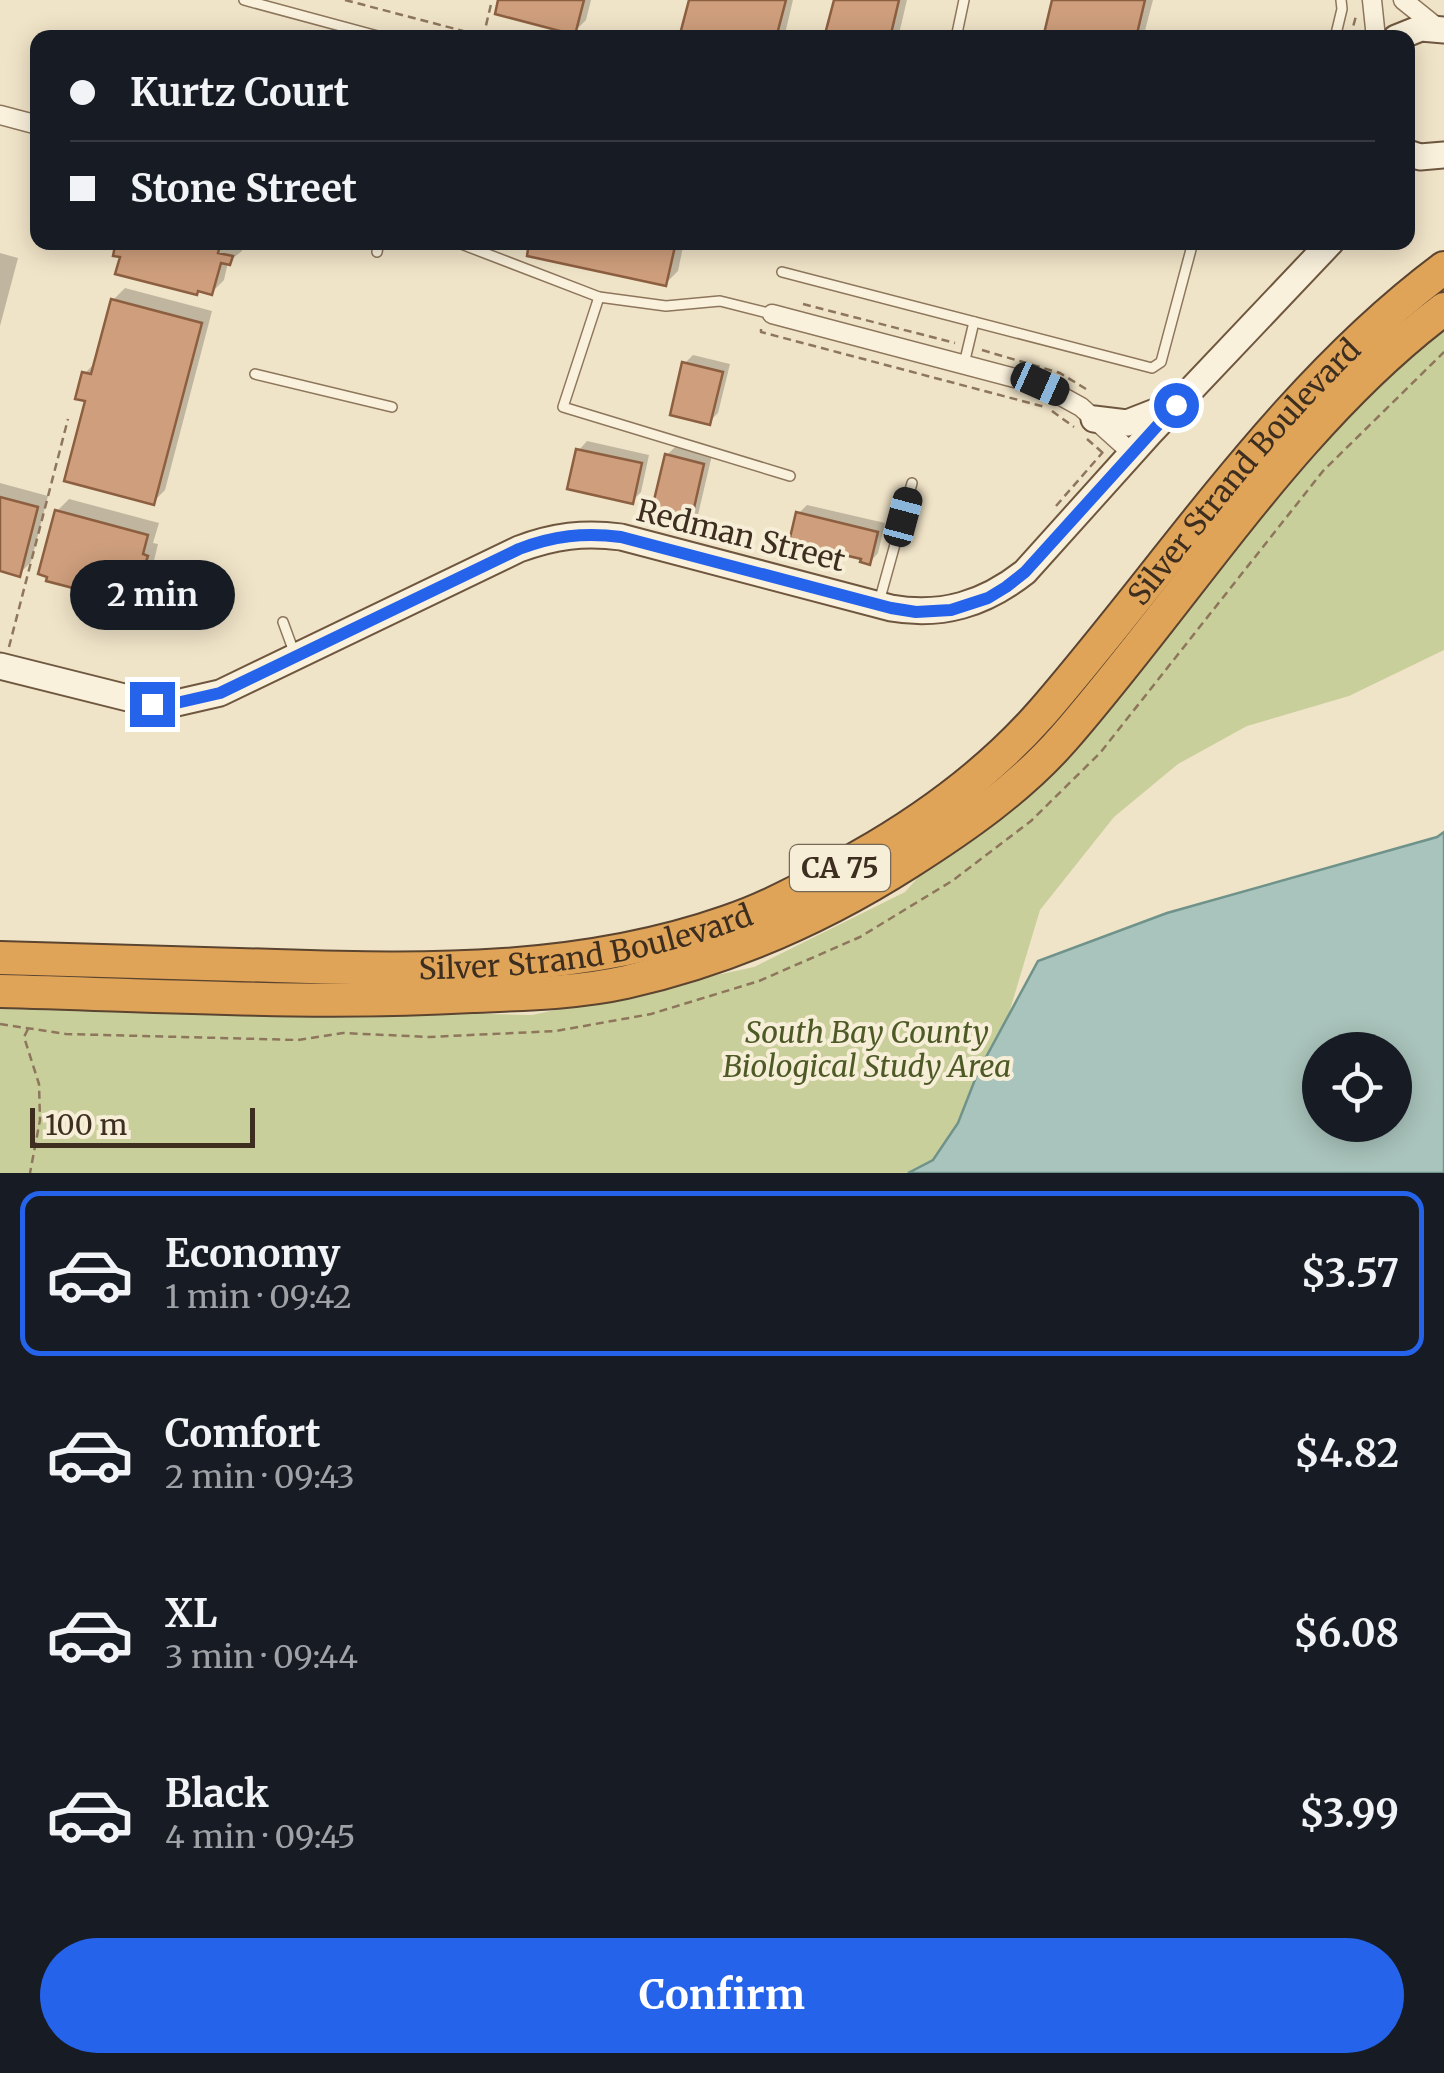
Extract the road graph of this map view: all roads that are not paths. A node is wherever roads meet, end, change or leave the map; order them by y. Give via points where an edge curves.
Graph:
1 (244, 0) edge
2 (964, 0) edge
3 (1341, 0) edge
4 (1402, 0) edge
5 (1364, 2) edge
6 (1442, 29) edge
7 (356, 30) edge
8 (958, 30) edge
9 (1337, 30) edge
10 (1373, 30) edge
11 (1415, 31) edge
12 (0, 115) edge
13 (30, 123) edge
14 (1415, 154) edge
15 (1440, 156) edge
16 (1415, 166) edge
17 (477, 250) edge
18 (1189, 250) edge
19 (1324, 250) edge
20 (1444, 268) edge
21 (782, 272) dead end
22 (599, 297) junction
23 (1444, 309) edge
24 (769, 314) joint
25 (974, 322) junction
26 (964, 364) junction
27 (255, 374) dead end
28 (1203, 378) junction
29 (392, 407) dead end
30 (1094, 418) junction
31 (1132, 452) junction
32 (790, 476) dead end
33 (912, 483) dead end
34 (878, 605) junction
35 (283, 622) dead end
36 (295, 656) junction
37 (3, 657) edge
38 (0, 958) edge
39 (0, 991) edge

1 - 7 lane
2 - 8 lane
3 - 9 lane
4 - 6 street
5 - 10 street
6 - 11 street
12 - 13 street
14 - 15 street
15 - 16 street
17 - 22 lane
18 - 25 lane via 1161,362 1152,368
19 - 28 street
20 - 38 highway, Silver Strand Boulevard / CA 75 via 1331,366 1035,720 938,808 820,880 729,922 618,951 516,966 398,970
21 - 25 lane
22 - 24 lane via 666,306 720,302
22 - 32 lane via 563,407
23 - 39 highway, Silver Strand Boulevard / CA 75 via 1356,386 1292,456 1060,743 948,837 827,911 734,949 624,982 518,994 392,1001
24 - 26 street
25 - 26 lane
26 - 30 street via 1040,384
27 - 29 lane
28 - 30 street via 1147,418
28 - 31 street, Redman Street
30 - 31 street
31 - 34 street, Redman Street via 1025,572 997,592 940,611
33 - 34 lane
34 - 36 street, Redman Street via 621,537 577,534 519,549
35 - 36 lane
36 - 37 street, Redman Street via 220,693 172,704 124,699

